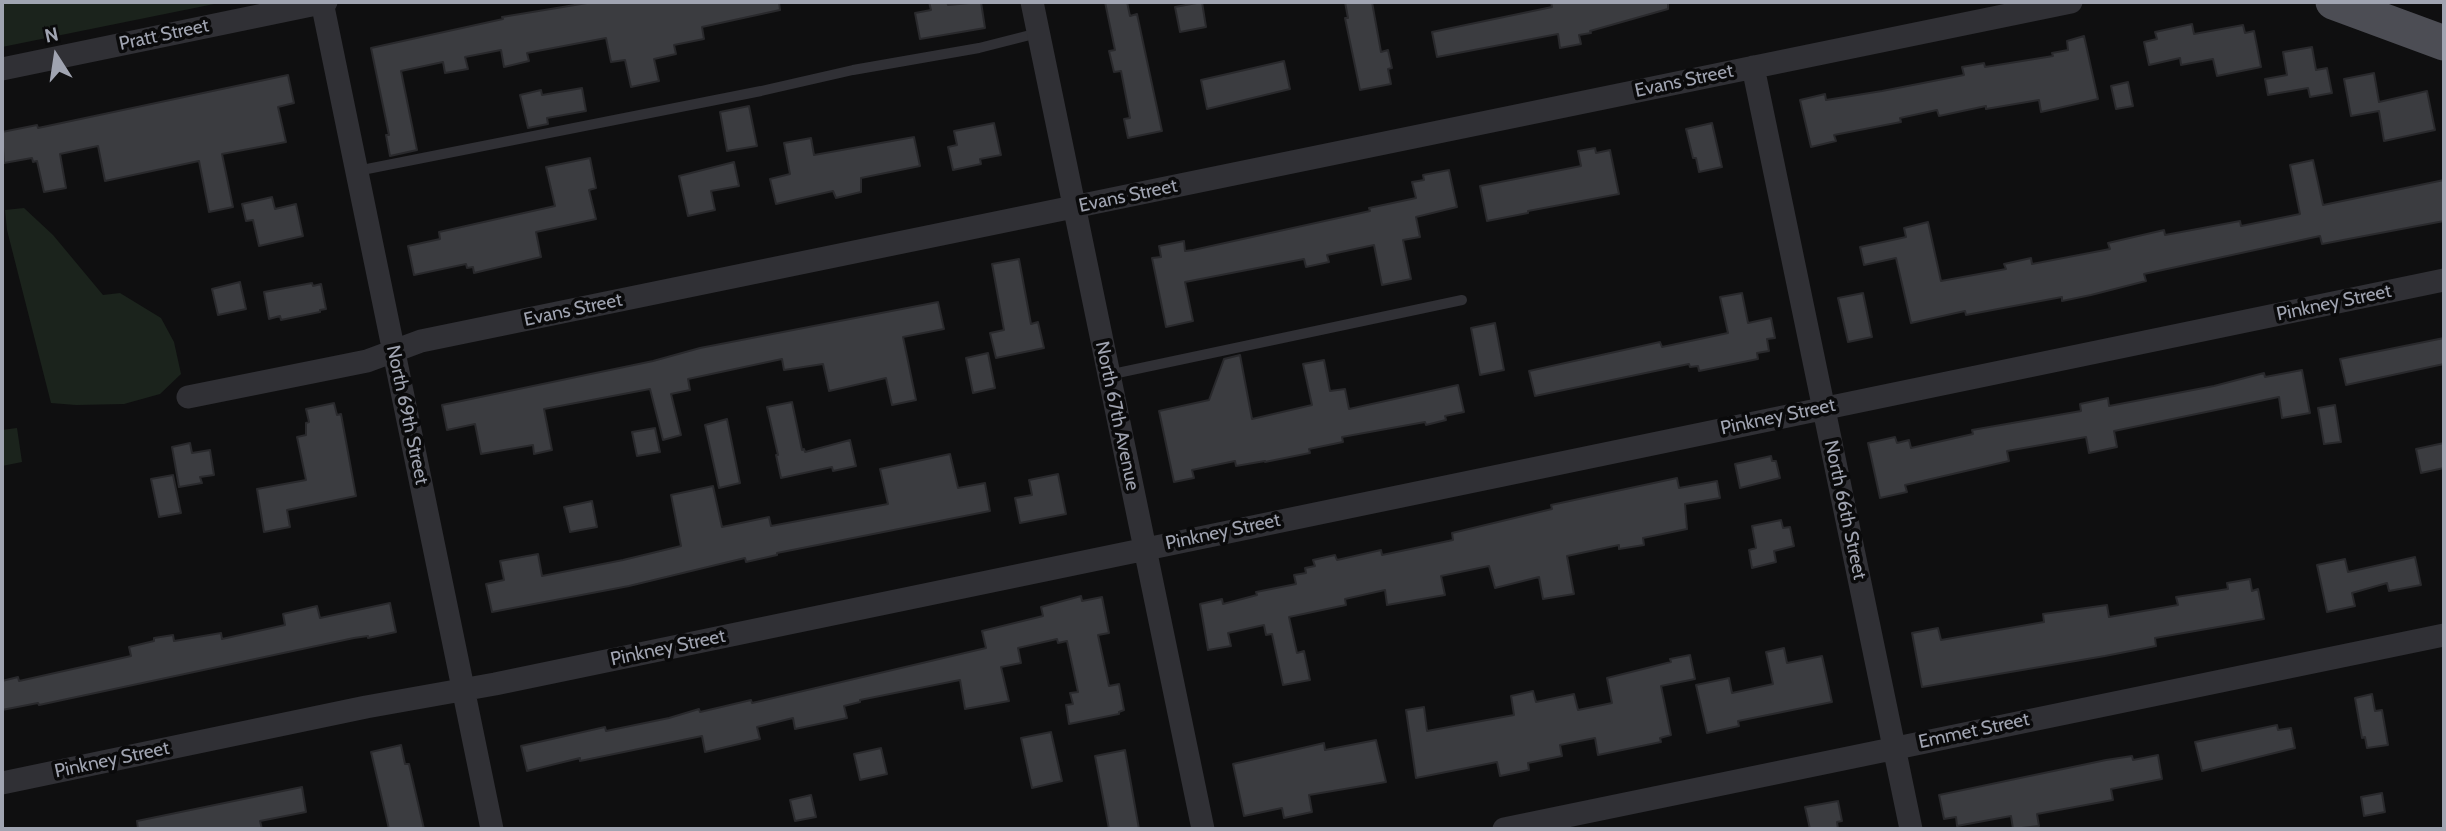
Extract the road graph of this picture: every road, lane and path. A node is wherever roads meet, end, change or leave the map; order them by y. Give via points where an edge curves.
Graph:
1 (324, 2) edge
2 (1032, 2) edge
3 (2071, 2) edge
4 (2333, 2) edge
5 (1038, 33) junction
6 (2444, 43) edge
7 (1753, 67) junction
8 (2, 69) edge
9 (357, 171) junction
10 (1074, 207) junction
11 (2444, 280) edge
12 (1462, 300) dead end
13 (394, 351) junction
14 (1108, 375) junction
15 (188, 397) dead end
16 (1825, 407) junction
17 (1144, 549) junction
18 (2444, 635) edge
19 (463, 688) junction
20 (1894, 748) junction
21 (2, 783) edge
22 (492, 829) edge
23 (1203, 829) edge
24 (1504, 829) edge
25 (1911, 829) edge

1 - 8 street, Pratt Street
1 - 9 street, North 69th Street
2 - 5 street, North 67th Avenue
3 - 7 street, Evans Street
4 - 6 main road
5 - 9 lane
5 - 10 street, North 67th Avenue
7 - 10 street, Evans Street
7 - 16 street, North 66th Street
9 - 13 street, North 69th Street
10 - 13 street, Evans Street via 421,341
10 - 14 street, North 67th Avenue
11 - 16 street, Pinkney Street
12 - 14 lane
13 - 15 street, Evans Street via 367,361
13 - 19 street, North 69th Street
14 - 17 street, North 67th Avenue
16 - 17 street, Pinkney Street
16 - 20 street, North 66th Street
17 - 19 street, Pinkney Street
17 - 23 street, North 67th Avenue
18 - 20 street, Emmet Street
19 - 21 street, Pinkney Street
19 - 22 street, North 69th Street
20 - 24 street, Emmet Street
20 - 25 street, North 66th Street

